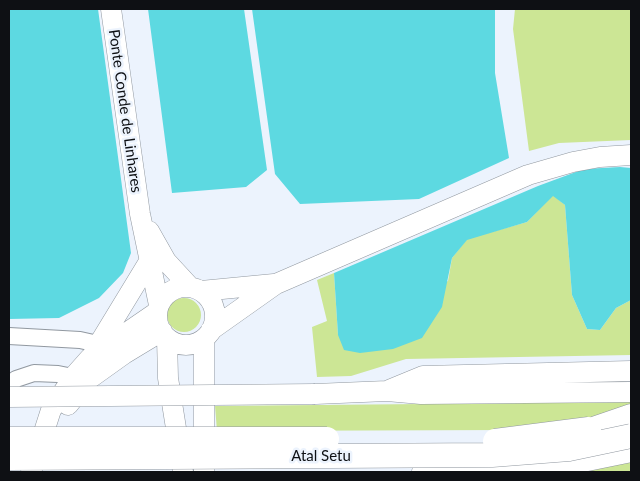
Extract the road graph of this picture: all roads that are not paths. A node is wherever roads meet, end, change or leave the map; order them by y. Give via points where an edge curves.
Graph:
1 (111, 9) edge
2 (631, 155) edge
3 (140, 214) junction
4 (150, 260) junction
5 (276, 284) junction
6 (195, 289) junction
7 (161, 322) junction
8 (208, 334) junction
9 (9, 336) edge
10 (94, 351) junction
11 (631, 371) edge
12 (71, 381) junction
13 (387, 391) junction
14 (631, 392) edge
15 (9, 396) edge
16 (631, 416) edge
17 (631, 436) edge
18 (9, 439) edge
19 (631, 450) edge
20 (9, 458) edge
21 (30, 472) edge
22 (47, 472) edge
23 (183, 472) edge
24 (204, 472) edge
25 (424, 472) edge

1 - 3 main road, Ponte Conde de Linhares
2 - 5 main road via 573,162 528,175
3 - 4 main road, Ponte Conde de Linhares
3 - 6 main road via 166,261
4 - 7 main road, Ponte Conde de Linhares
4 - 10 main road
5 - 6 main road
5 - 8 main road
6 - 7 main road via 175,289 163,298
6 - 8 main road via 207,296 214,308 214,323
7 - 8 main road via 174,342 190,345
7 - 10 main road
7 - 22 main road via 89,379 68,405
7 - 23 main road, Ponte Conde de Linhares
8 - 24 main road
9 - 10 lane via 80,340
10 - 12 main road
11 - 13 main road via 423,376
12 - 15 lane via 33,381 22,377 12,383
12 - 21 main road via 51,410
13 - 14 main road via 421,394
13 - 15 main road, bridge
16 - 18 highway, Atal Setu, bridge via 596,428 494,441
17 - 20 highway, Atal Setu, bridge via 569,449 492,456
19 - 25 highway via 557,466

